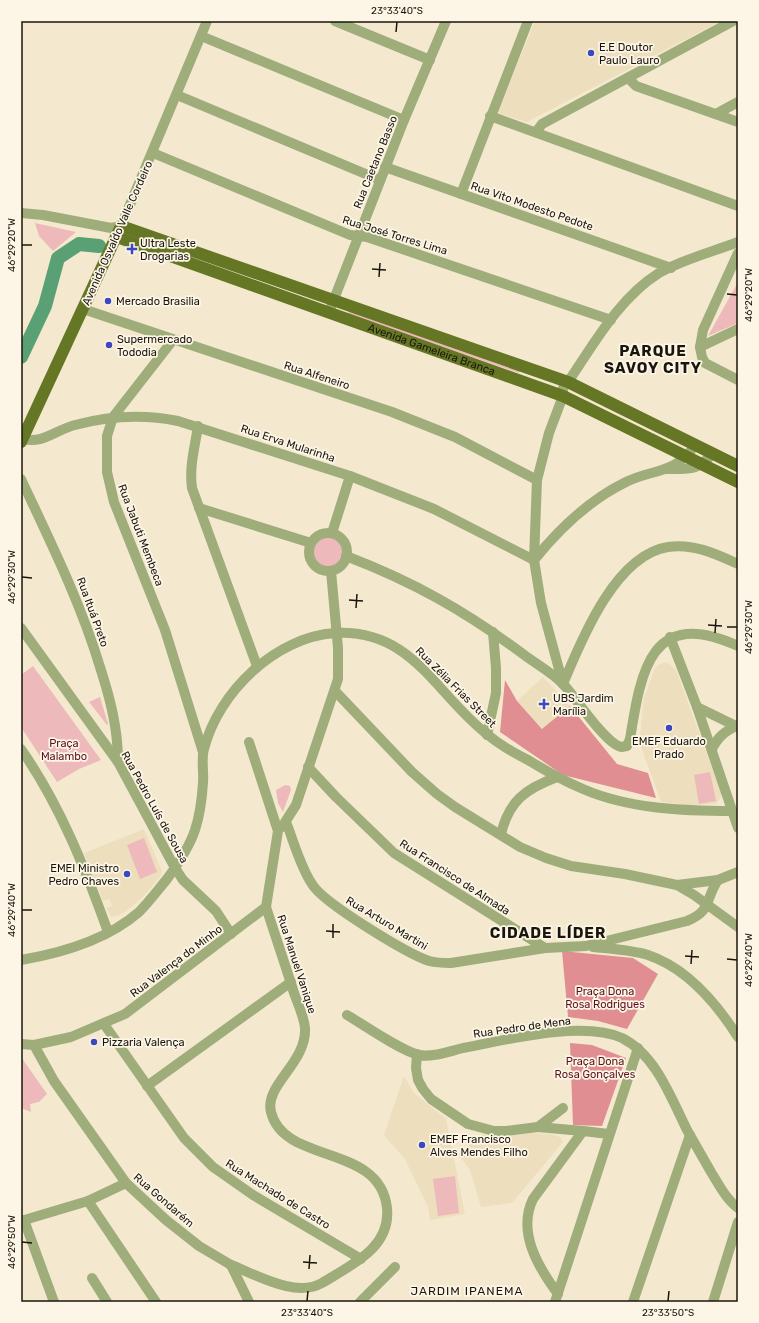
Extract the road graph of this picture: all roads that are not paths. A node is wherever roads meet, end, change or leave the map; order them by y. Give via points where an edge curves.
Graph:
1 (207, 21) edge
2 (335, 21) edge
3 (446, 21) edge
4 (528, 21) edge
5 (732, 21) edge
6 (201, 36) junction
7 (430, 60) junction
8 (628, 78) junction
9 (177, 95) junction
10 (738, 102) edge
11 (716, 114) junction
12 (490, 116) junction
13 (404, 120) junction
14 (738, 122) edge
15 (536, 132) junction
16 (152, 153) junction
17 (385, 167) junction
18 (380, 180) junction
19 (461, 194) junction
20 (738, 206) edge
21 (21, 213) edge
22 (116, 230) junction
23 (359, 236) junction
24 (738, 242) edge
25 (738, 253) edge
26 (671, 268) junction
27 (331, 306) junction
28 (83, 309) junction
29 (611, 320) junction
30 (738, 329) edge
31 (174, 340) junction
32 (700, 346) junction
33 (738, 380) edge
34 (568, 382) junction
35 (563, 396) junction
36 (113, 417) junction
37 (198, 426) junction
38 (22, 440) edge
39 (695, 445) junction
40 (713, 453) junction
41 (687, 457) junction
42 (704, 465) junction
43 (738, 466) edge
44 (668, 469) junction
45 (350, 476) junction
46 (21, 479) edge
47 (537, 480) junction
48 (738, 482) edge
49 (199, 508) junction
50 (332, 534) junction
51 (311, 543) junction
52 (346, 556) junction
53 (534, 560) junction
54 (738, 564) edge
55 (331, 570) junction
56 (21, 628) edge
57 (493, 632) junction
58 (335, 633) junction
59 (670, 637) junction
60 (738, 646) edge
61 (257, 666) junction
62 (563, 684) junction
63 (335, 691) junction
64 (697, 707) junction
65 (737, 727) edge
66 (487, 735) junction
67 (249, 742) dead end
68 (21, 749) edge
69 (712, 749) junction
70 (203, 752) junction
71 (118, 762) junction
72 (308, 766) junction
73 (557, 777) junction
74 (733, 811) junction
75 (286, 822) junction
76 (738, 828) edge
77 (278, 831) junction
78 (501, 834) junction
79 (175, 868) junction
80 (738, 872) edge
81 (718, 880) junction
82 (677, 885) junction
83 (708, 905) junction
84 (266, 907) junction
85 (738, 927) edge
86 (108, 932) junction
87 (231, 934) junction
88 (586, 946) junction
89 (545, 948) junction
90 (21, 960) edge
91 (291, 982) junction
92 (347, 1015) dead end
93 (104, 1024) junction
94 (738, 1037) edge
95 (21, 1044) edge
96 (34, 1045) junction
97 (638, 1048) junction
98 (417, 1054) junction
99 (147, 1086) junction
100 (562, 1108) dead end
101 (538, 1127) junction
102 (583, 1131) junction
103 (609, 1134) junction
104 (690, 1135) junction
105 (126, 1183) junction
106 (88, 1201) junction
107 (738, 1208) edge
108 (22, 1221) edge
109 (738, 1222) edge
110 (361, 1259) junction
111 (231, 1265) junction
112 (395, 1267) dead end
113 (92, 1278) dead end
114 (556, 1298) edge
115 (54, 1302) edge
116 (107, 1302) edge
117 (156, 1302) edge
118 (249, 1302) edge
119 (360, 1302) edge
120 (634, 1302) edge
121 (714, 1302) edge

1 - 6 street, Avenida Osvaldo Valle Cordeiro
2 - 7 street
3 - 7 street, Rua Caetano Basso
4 - 12 street
5 - 8 street
6 - 9 street, Avenida Osvaldo Valle Cordeiro
6 - 13 street
7 - 13 street, Rua Caetano Basso
8 - 11 street via 636,86
8 - 15 street via 542,124
9 - 16 street, Avenida Osvaldo Valle Cordeiro
9 - 18 street
10 - 11 street
11 - 14 street
12 - 15 street
12 - 19 street
13 - 17 street, Rua Caetano Basso
15 - 20 street
16 - 22 street, Avenida Osvaldo Valle Cordeiro
16 - 23 street, Rua José Torres Lima via 350,235
17 - 18 street, Rua Caetano Basso
17 - 19 street, Rua Vito Modesto Pedote
18 - 23 street, Rua Caetano Basso
19 - 26 street, Rua Vito Modesto Pedote
21 - 22 street
22 - 27 main road, Avenida Gameleira Branca
22 - 28 main road, Avenida Osvaldo Valle Cordeiro
23 - 27 street, Rua Caetano Basso
23 - 29 street, Rua José Torres Lima via 367,236
24 - 26 street
25 - 32 street via 703,330
26 - 29 street via 643,284
27 - 34 main road, Avenida Gameleira Branca
27 - 35 main road, Avenida Gameleira Branca
28 - 31 street, Rua Alfeneiro
28 - 38 main road, Avenida Osvaldo Valle Cordeiro
29 - 34 street
30 - 32 street
31 - 36 street, Rua Jabuti Membeca
31 - 47 street, Rua Alfeneiro via 392,412 455,437
32 - 33 street via 705,363
34 - 35 street via 570,392
34 - 39 main road, Avenida Gameleira Branca
35 - 41 main road, Avenida Gameleira Branca
35 - 47 street via 549,433
36 - 37 street, Rua Erva Mularinha via 156,417
36 - 38 street, Rua Erva Mularinha via 73,425 34,441
36 - 70 street, Rua Jabuti Membeca via 107,436 106,458 111,492 165,630
37 - 45 street, Rua Erva Mularinha
37 - 49 street via 190,475
39 - 40 main road, Avenida Gameleira Branca
39 - 41 street
40 - 42 street
40 - 43 main road, Avenida Gameleira Branca
41 - 42 main road, Avenida Gameleira Branca
41 - 44 street
42 - 44 street via 691,469
42 - 48 main road, Avenida Gameleira Branca
44 - 53 street via 625,482 597,499 556,533
45 - 50 street
45 - 53 street, Rua Erva Mularinha via 434,509
46 - 71 street, Rua Ituá Preto via 90,633 116,722
47 - 53 street
49 - 51 street
49 - 61 street
50 - 51 street via 320,535
50 - 52 street via 342,539 347,550
51 - 55 street via 311,561 320,569
52 - 55 street via 341,566
52 - 57 street via 394,575 434,595
53 - 62 street via 541,603
54 - 62 street via 701,549 687,547 656,550 640,559 613,586 591,620
55 - 58 street
56 - 71 street, Rua Pedro Luís de Sousa
57 - 62 street
57 - 66 street via 496,693
58 - 61 street, Rua Zélia Frias Street via 286,648
58 - 63 street via 338,669
58 - 66 street, Rua Zélia Frias Street via 374,637 390,643 410,656
59 - 60 street via 691,633 704,634
59 - 62 street via 658,648 644,672 630,739 626,746 617,746 609,740
59 - 64 street
61 - 70 street, Rua Zélia Frias Street via 220,710 211,726
63 - 72 street
63 - 78 street via 412,772 455,807
64 - 65 street
64 - 69 street
65 - 69 street via 724,732
66 - 73 street, Rua Zélia Frias Street
67 - 77 street
68 - 86 street via 37,772 66,826
69 - 74 street
70 - 79 street, Rua Zélia Frias Street via 203,784 195,830
71 - 79 street, Rua Pedro Luís de Sousa
72 - 75 street via 296,804
72 - 89 street, Rua Francisco de Almada via 394,853
73 - 74 street, Rua Zélia Frias Street via 584,790 630,803 686,810
73 - 78 street via 535,786 522,795 505,818
74 - 76 street
75 - 77 street
75 - 89 street, Rua Arturo Martini via 305,870 318,892 328,901 414,954 438,963 451,963
77 - 84 street
78 - 82 street via 520,847 571,866
79 - 86 street, Rua Zélia Frias Street via 140,911
79 - 87 street, Rua Pedro Luís de Sousa via 183,880 216,911
80 - 81 street
81 - 82 street
81 - 83 street via 710,894
82 - 83 street
83 - 85 street
83 - 88 street, Rua Arturo Martini via 699,916 687,921
84 - 87 street, Rua Valença do Minho
84 - 91 street, Rua Manuel Vanique
86 - 90 street, Rua Zélia Frias Street via 70,949
87 - 93 street, Rua Valença do Minho via 138,1005
88 - 89 street, Rua Arturo Martini
88 - 94 street via 624,950 649,956 673,968 688,978 714,1004
91 - 99 street
91 - 110 street, Rua Manuel Vanique via 305,1027 304,1041 294,1063 273,1091 270,1110 279,1129 291,1138 351,1162 369,1172 381,1188 388,1214 385,1230 378,1243
92 - 98 street
93 - 96 street, Rua Valença do Minho via 71,1037
93 - 99 street, Rua Machado de Castro
95 - 96 street, Rua Valença do Minho
96 - 105 street, Rua Gondarém via 54,1081
97 - 98 street, Rua Pedro de Mena via 608,1034 571,1031 510,1039 434,1054
97 - 103 street
97 - 104 street, Rua Pedro de Mena via 661,1079
98 - 101 street via 418,1080 423,1089 431,1099 461,1120 477,1128 494,1131
99 - 110 street, Rua Machado de Castro via 184,1138 213,1167 247,1192
100 - 101 street
101 - 102 street
102 - 103 street
102 - 114 street via 533,1199 528,1210 526,1223 534,1253
103 - 114 street
104 - 107 street, Rua Pedro de Mena via 729,1202
104 - 120 street
105 - 106 street
105 - 111 street, Rua Gondarém via 199,1246
106 - 108 street
106 - 117 street
108 - 115 street
109 - 121 street
110 - 111 street, Rua Manuel Vanique via 319,1284 294,1288
111 - 118 street
112 - 119 street
113 - 116 street

